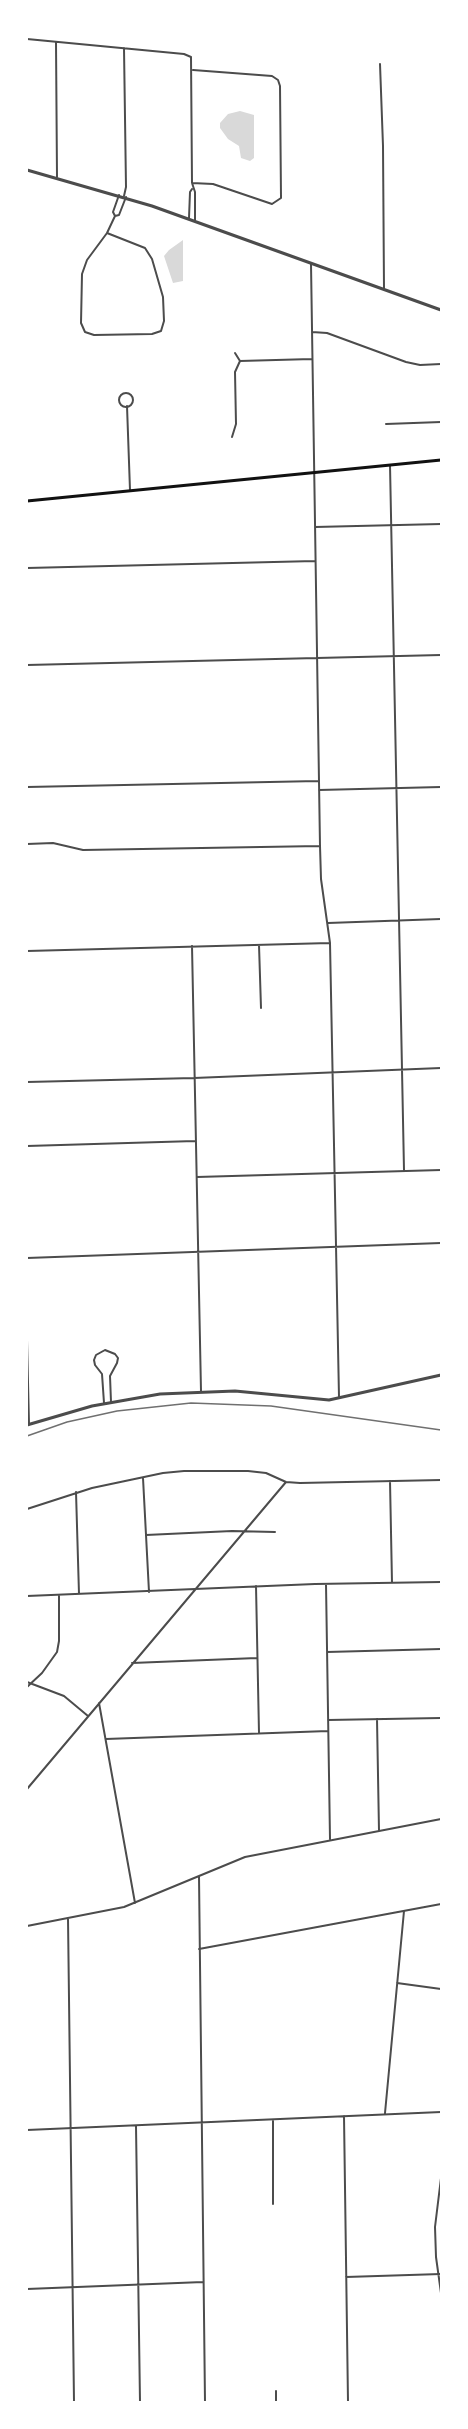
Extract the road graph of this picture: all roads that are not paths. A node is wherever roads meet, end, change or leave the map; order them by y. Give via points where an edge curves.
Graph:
1 (27, 39) edge
2 (56, 42) junction
3 (124, 48) junction
4 (380, 64) dead end
5 (192, 69) junction
6 (27, 170) edge
7 (57, 177) junction
8 (192, 183) junction
9 (192, 189) junction
10 (118, 195) junction
11 (125, 197) junction
12 (115, 216) junction
13 (189, 219) junction
14 (195, 221) junction
15 (107, 233) junction
16 (312, 263) junction
17 (384, 290) junction
18 (441, 310) edge
19 (312, 332) junction
20 (235, 354) dead end
21 (312, 359) junction
22 (240, 361) junction
23 (441, 364) edge
24 (127, 406) junction
25 (441, 422) edge
26 (386, 424) dead end
27 (232, 437) dead end
28 (441, 460) edge
29 (390, 465) junction
30 (314, 474) junction
31 (130, 491) junction
32 (27, 501) edge
33 (441, 524) edge
34 (391, 525) junction
35 (315, 527) junction
36 (315, 561) junction
37 (27, 568) edge
38 (441, 655) edge
39 (393, 656) junction
40 (317, 659) junction
41 (27, 665) edge
42 (319, 781) junction
43 (27, 787) edge
44 (441, 787) edge
45 (395, 788) junction
46 (319, 790) junction
47 (27, 844) edge
48 (320, 846) junction
49 (441, 920) edge
50 (398, 921) junction
51 (327, 923) junction
52 (330, 943) junction
53 (259, 945) junction
54 (192, 946) junction
55 (27, 951) edge
56 (261, 1008) dead end
57 (441, 1068) edge
58 (400, 1069) junction
59 (332, 1072) junction
60 (194, 1078) junction
61 (27, 1082) edge
62 (195, 1141) junction
63 (27, 1146) edge
64 (404, 1170) junction
65 (441, 1170) edge
66 (334, 1174) junction
67 (196, 1177) junction
68 (441, 1243) edge
69 (335, 1247) junction
70 (198, 1252) junction
71 (27, 1258) edge
72 (27, 1340) edge
73 (441, 1375) edge
74 (201, 1391) junction
75 (339, 1398) junction
76 (111, 1402) junction
77 (104, 1403) junction
78 (28, 1425) edge
79 (143, 1476) junction
80 (441, 1480) edge
81 (390, 1481) junction
82 (286, 1482) junction
83 (76, 1492) junction
84 (27, 1509) edge
85 (243, 1532) junction
86 (276, 1532) dead end
87 (146, 1535) junction
88 (441, 1582) edge
89 (392, 1583) junction
90 (326, 1584) junction
91 (256, 1586) junction
92 (196, 1588) junction
93 (148, 1592) junction
94 (79, 1594) junction
95 (59, 1595) junction
96 (27, 1596) edge
97 (441, 1649) edge
98 (327, 1652) junction
99 (257, 1658) junction
100 (132, 1663) junction
101 (27, 1682) edge
102 (32, 1683) junction
103 (27, 1687) edge
104 (99, 1703) junction
105 (88, 1716) junction
106 (441, 1718) edge
107 (377, 1719) junction
108 (328, 1720) junction
109 (328, 1731) junction
110 (259, 1733) junction
111 (106, 1739) junction
112 (27, 1789) edge
113 (441, 1819) edge
114 (379, 1831) junction
115 (330, 1839) junction
116 (199, 1876) junction
117 (135, 1903) junction
118 (441, 1904) edge
119 (404, 1911) junction
120 (68, 1918) junction
121 (27, 1926) edge
122 (199, 1949) junction
123 (397, 1983) junction
124 (441, 1989) edge
125 (441, 2112) edge
126 (385, 2114) junction
127 (344, 2116) junction
128 (273, 2119) junction
129 (201, 2122) junction
130 (136, 2126) junction
131 (70, 2128) junction
132 (27, 2130) edge
133 (441, 2178) edge
134 (273, 2204) dead end
135 (439, 2275) edge
136 (346, 2277) junction
137 (203, 2282) junction
138 (138, 2284) junction
139 (72, 2287) junction
140 (27, 2289) edge
141 (441, 2293) edge
142 (276, 2391) dead end
143 (74, 2402) edge
144 (140, 2402) edge
145 (205, 2402) edge
146 (276, 2402) edge
147 (348, 2402) edge

1 - 2 street
2 - 3 street
2 - 7 street
3 - 5 street via 184,54 191,57
3 - 11 street
4 - 17 street
5 - 8 street
5 - 8 street via 272,76 278,80 281,198 272,204 213,184
6 - 7 street
7 - 10 street
8 - 9 street
9 - 13 street
9 - 14 street
10 - 11 street
10 - 12 street
11 - 12 street via 119,215
11 - 13 street
12 - 15 street
13 - 14 street
14 - 16 street
15 - 15 street via 87,260 82,274 81,323 85,332 94,335 161,331 163,297 152,259 145,248
16 - 17 street
16 - 19 street
17 - 18 street
19 - 21 street
19 - 23 street via 327,333 406,362
20 - 22 street
21 - 22 street
21 - 30 street
22 - 27 street via 235,372 236,424
24 - 24 street via 133,399 126,393 120,401
24 - 31 street
25 - 26 street
28 - 29 main road
29 - 30 main road
29 - 34 street
30 - 31 main road
30 - 35 street
31 - 32 main road
33 - 34 street
34 - 35 street
34 - 39 street
35 - 36 street
36 - 37 street
36 - 40 street
38 - 39 street
39 - 40 street
39 - 45 street
40 - 41 street
40 - 42 street
42 - 43 street
42 - 46 street
44 - 45 street
45 - 46 street
45 - 50 street
46 - 48 street
47 - 48 street via 53,843 83,850
48 - 51 street
49 - 50 street
50 - 51 street
50 - 58 street
51 - 52 street
52 - 53 street
52 - 59 street
53 - 54 street
53 - 56 street
54 - 55 street
54 - 60 street
57 - 58 street
58 - 59 street
58 - 64 street
59 - 60 street
59 - 66 street
60 - 61 street
60 - 62 street
62 - 63 street
62 - 67 street
64 - 65 street
64 - 66 street
66 - 67 street
66 - 69 street
67 - 70 street
68 - 69 street
69 - 70 street
69 - 75 street
70 - 71 street
70 - 74 street
72 - 78 street
73 - 75 street
74 - 75 street
74 - 76 street
76 - 77 street
76 - 77 street via 110,1376 118,1358 105,1350 94,1360 102,1374
77 - 78 street
79 - 82 street via 184,1471 248,1471 273,1475
79 - 83 street
79 - 87 street
80 - 81 street
81 - 82 street
81 - 89 street
82 - 85 street
83 - 84 street
83 - 94 street
85 - 86 street
85 - 87 street
85 - 92 street
87 - 93 street
88 - 89 street
89 - 90 street
90 - 91 street
90 - 98 street
91 - 92 street
91 - 99 street
92 - 93 street
92 - 100 street
93 - 94 street
94 - 95 street
95 - 96 street
95 - 102 street via 57,1652
97 - 98 street
98 - 108 street
99 - 100 street
99 - 110 street
100 - 104 street
101 - 102 street
102 - 103 street
102 - 105 street via 64,1696
104 - 105 street
104 - 111 street
105 - 112 street
106 - 107 street
107 - 108 street
107 - 114 street
108 - 109 street
109 - 110 street
109 - 115 street
110 - 111 street
111 - 117 street
113 - 114 street
114 - 115 street
115 - 116 street via 244,1857
116 - 117 street
116 - 122 street
117 - 120 street
118 - 119 street
119 - 122 street
119 - 123 street
120 - 121 street
120 - 131 street
122 - 129 street
123 - 124 street
123 - 126 street
125 - 126 street
126 - 127 street
127 - 128 street
127 - 136 street
128 - 129 street
128 - 134 street
129 - 130 street
129 - 137 street
130 - 131 street
130 - 138 street
131 - 132 street
131 - 139 street
133 - 135 street via 435,2227
135 - 136 street
135 - 141 street
136 - 147 street
137 - 138 street
137 - 145 street
138 - 139 street
138 - 144 street
139 - 140 street
139 - 143 street
142 - 146 street

